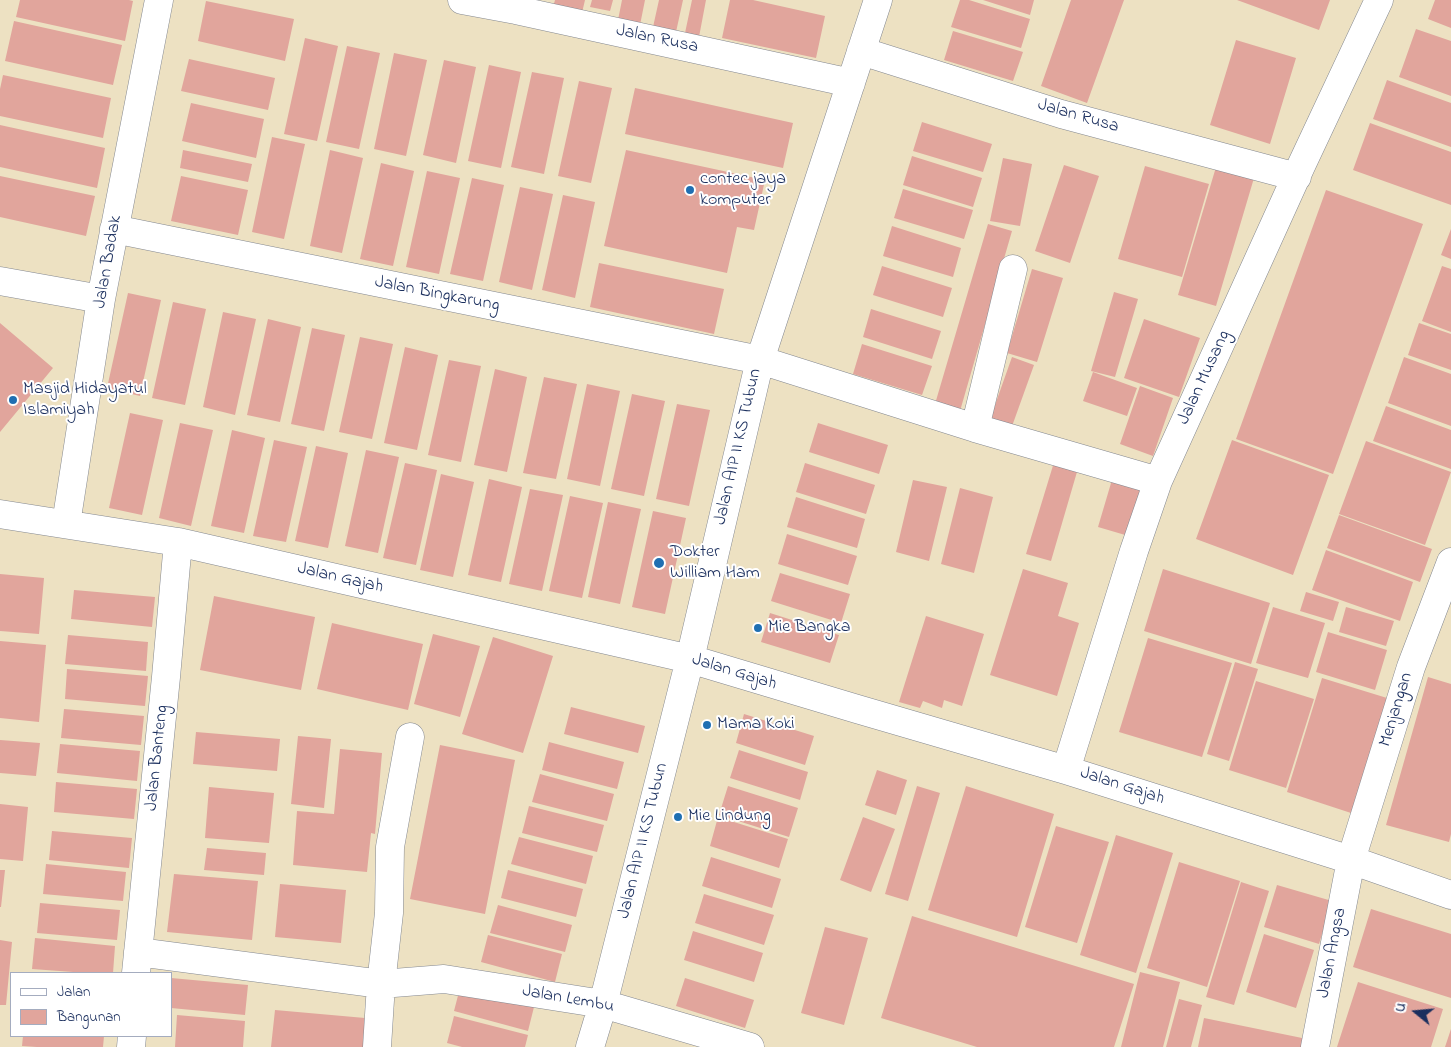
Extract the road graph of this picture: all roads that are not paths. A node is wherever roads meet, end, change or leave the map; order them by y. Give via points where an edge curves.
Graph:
1 (158, 0) edge
2 (462, 0) edge
3 (878, 0) edge
4 (1379, 0) edge
5 (517, 5) edge
6 (861, 51) junction
7 (851, 83) junction
8 (1297, 177) junction
9 (114, 229) junction
10 (1013, 269) dead end
11 (0, 280) edge
12 (102, 299) junction
13 (760, 360) junction
14 (975, 428) junction
15 (1158, 481) junction
16 (0, 514) edge
17 (66, 524) junction
18 (178, 542) junction
19 (1451, 562) edge
20 (690, 659) junction
21 (410, 737) dead end
22 (1066, 770) junction
23 (1351, 860) junction
24 (1451, 895) edge
25 (137, 962) edge
26 (381, 984) junction
27 (603, 1004) junction
28 (376, 1047) edge
29 (590, 1047) edge
30 (750, 1047) edge
31 (1314, 1047) edge

1 - 9 street, Jalan Badak
2 - 5 street, Jalan Rusa
3 - 6 street, Jalan AIP II KS Tubun
4 - 8 street, Jalan Musang
5 - 7 street, Jalan Rusa
6 - 7 street, Jalan AIP II KS Tubun
6 - 8 street, Jalan Rusa via 1062,114
7 - 13 street, Jalan AIP II KS Tubun
8 - 15 street, Jalan Musang
9 - 12 street, Jalan Badak
9 - 13 street, Jalan Bingkarung
10 - 14 street
11 - 12 street
12 - 17 street, Jalan Badak
13 - 14 street, Jalan Bingkarung
13 - 20 street, Jalan AIP II KS Tubun
14 - 15 street, Jalan Bingkarung
15 - 22 street, Jalan Musang
16 - 17 street, Jalan Gajah
17 - 18 street, Jalan Gajah
18 - 20 street, Jalan Gajah
18 - 25 street, Jalan Banteng
19 - 23 street, Menjangan via 1411,667
20 - 22 street, Jalan Gajah
20 - 27 street, Jalan AIP II KS Tubun
21 - 26 street via 390,847 389,913
22 - 23 street, Jalan Gajah
23 - 24 street, Jalan Gajah
23 - 31 street, Jalan Angsa
25 - 26 street, Jalan Lembu
26 - 27 street, Jalan Lembu via 444,979
26 - 28 street
27 - 29 street, Jalan AIP II KS Tubun
27 - 30 street, Jalan Lembu

